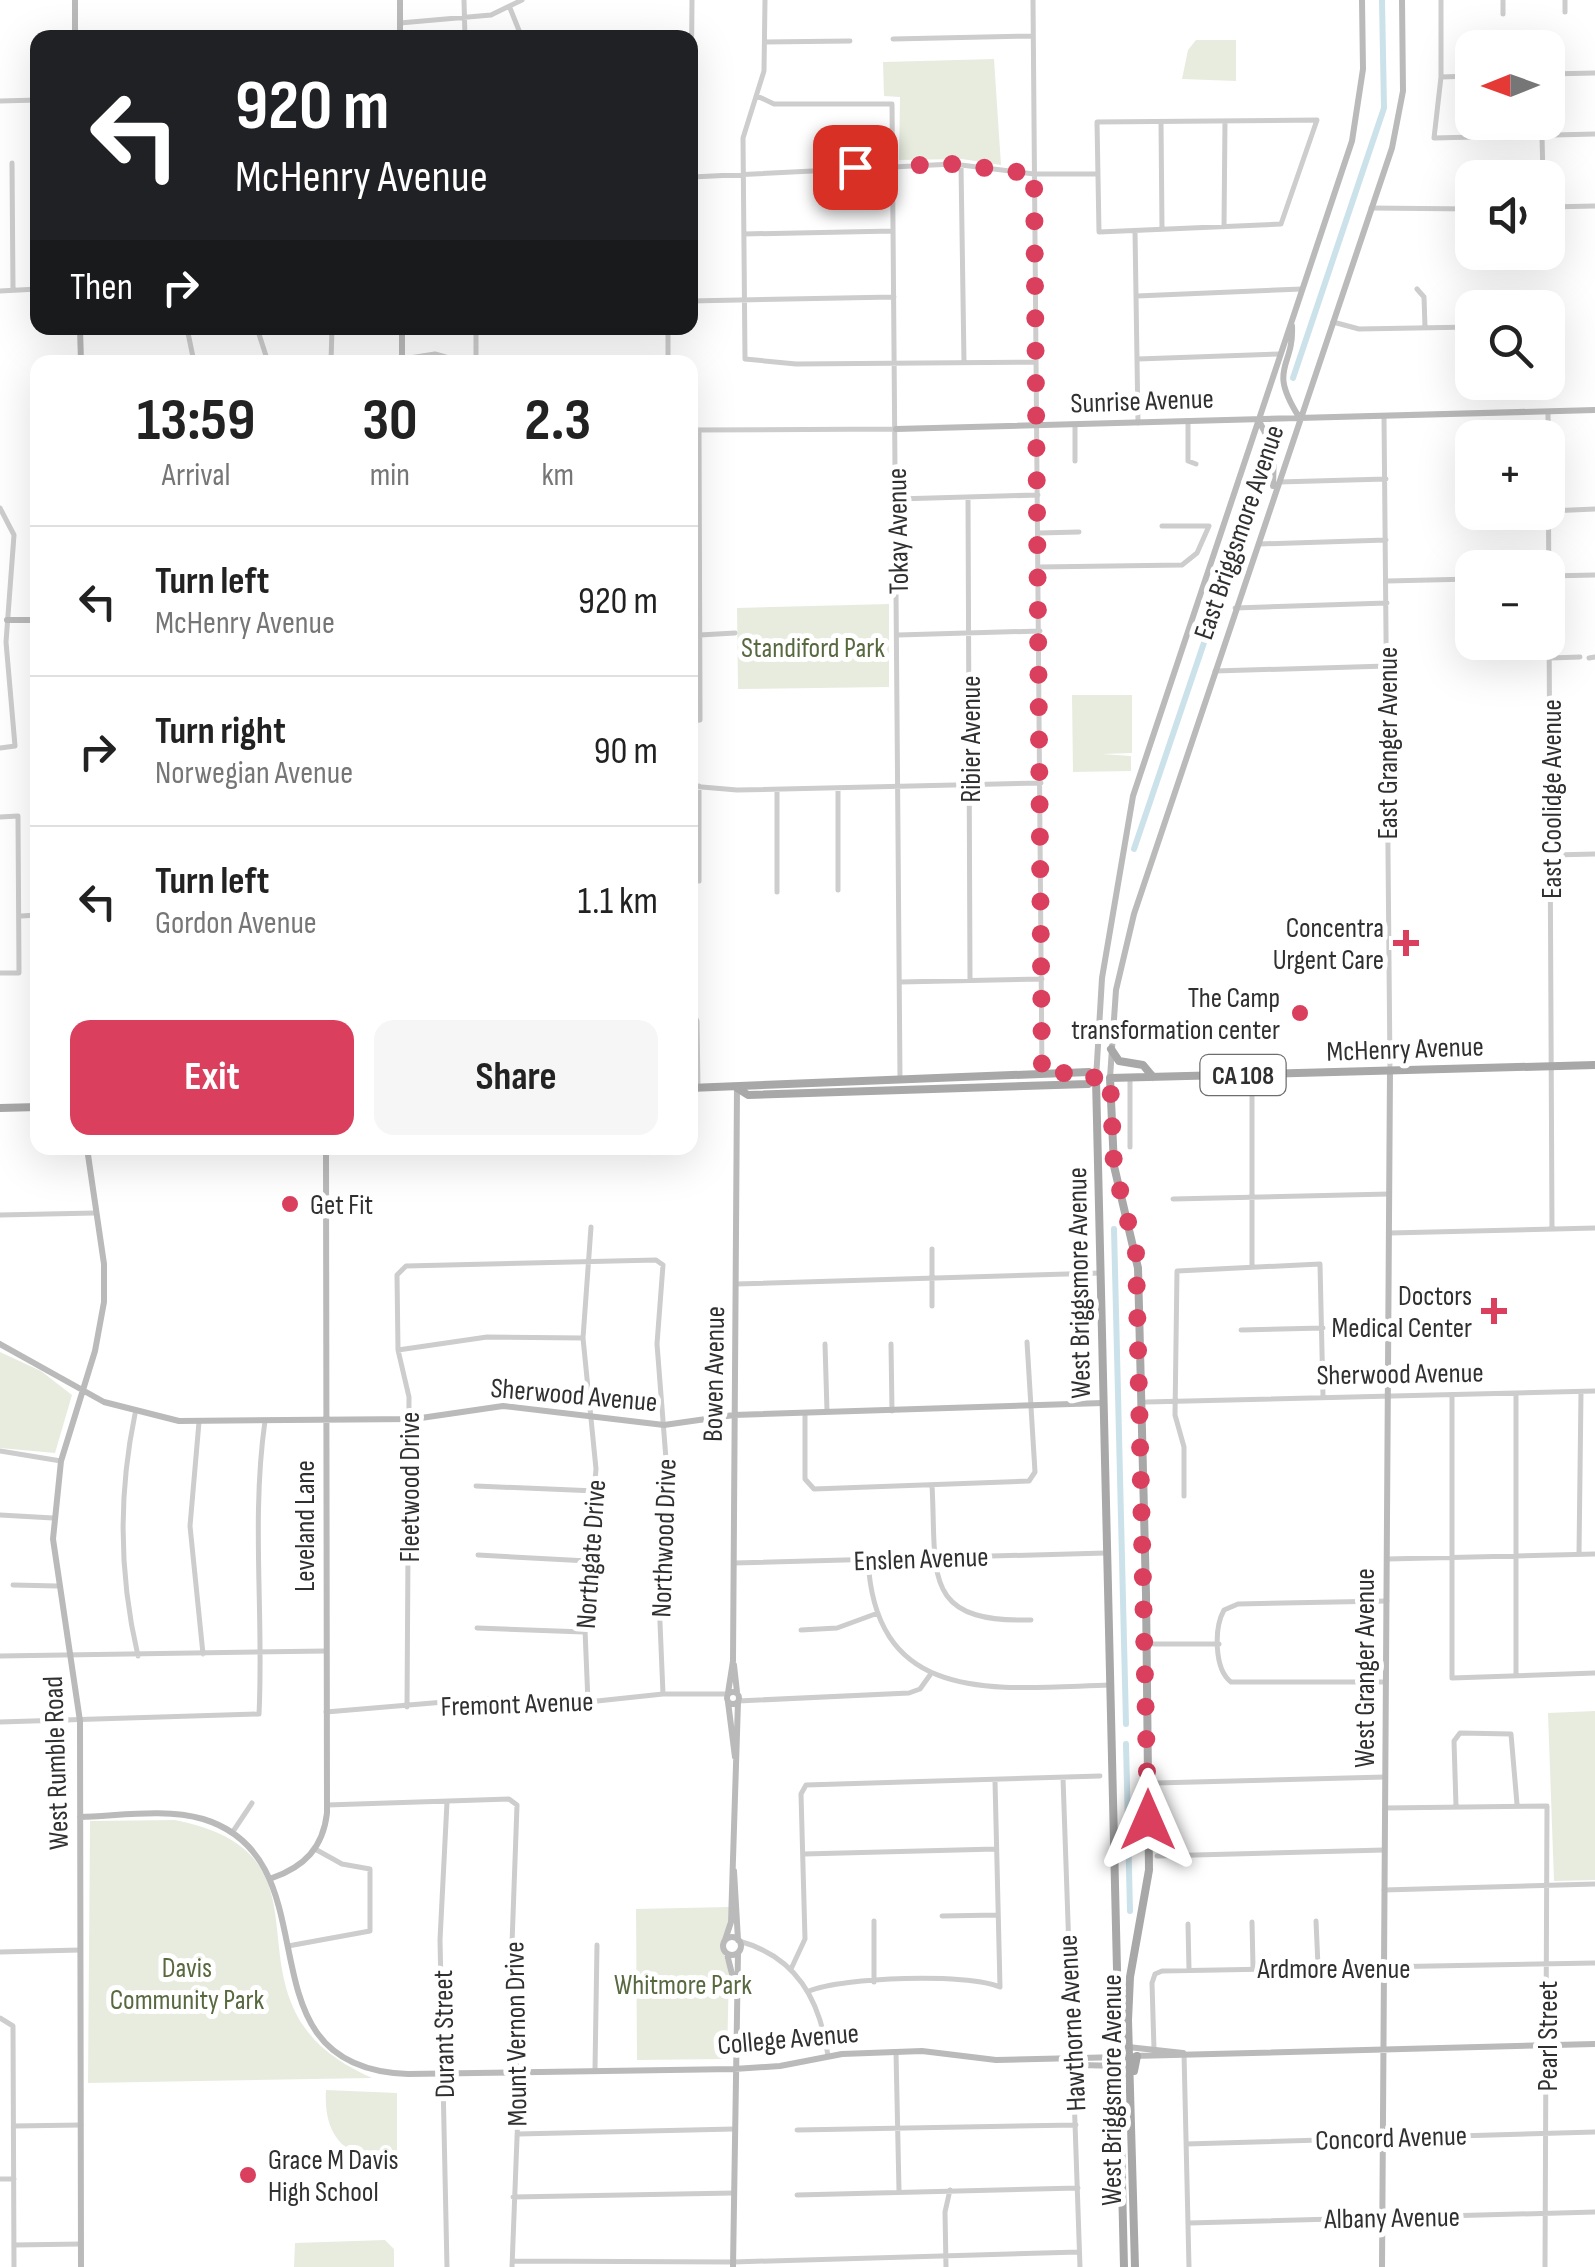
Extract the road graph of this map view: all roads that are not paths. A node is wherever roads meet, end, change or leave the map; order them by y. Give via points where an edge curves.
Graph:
1 (75, 0) edge
2 (400, 0) edge
3 (464, 0) edge
4 (522, 0) edge
5 (692, 0) edge
6 (764, 0) edge
7 (1033, 0) edge
8 (1362, 0) edge
9 (1402, 0) edge
10 (1441, 0) edge
11 (1503, 0) edge
12 (1565, 0) edge
13 (510, 8) junction
14 (1565, 12) dead end
15 (1503, 14) dead end
16 (465, 18) junction
17 (400, 22) junction
18 (75, 30) edge
19 (400, 30) edge
20 (465, 30) edge
21 (519, 30) edge
22 (691, 30) edge
23 (1034, 36) junction
24 (893, 39) dead end
25 (850, 41) dead end
26 (764, 42) junction
27 (1595, 73) edge
28 (1565, 74) edge
29 (1441, 77) junction
30 (1455, 77) edge
31 (756, 96) junction
32 (30, 100) edge
33 (0, 101) edge
34 (1225, 121) junction
35 (1160, 122) junction
36 (1595, 134) edge
37 (1565, 135) edge
38 (1455, 137) edge
39 (12, 163) dead end
40 (961, 165) junction
41 (892, 166) junction
42 (743, 171) junction
43 (1034, 174) junction
44 (1098, 174) junction
45 (698, 175) edge
46 (1595, 206) edge
47 (1565, 207) edge
48 (1371, 208) junction
49 (1455, 209) edge
50 (1224, 227) junction
51 (1162, 229) junction
52 (1136, 230) junction
53 (893, 231) junction
54 (744, 234) junction
55 (1418, 288) dead end
56 (30, 289) edge
57 (13, 290) junction
58 (1302, 290) junction
59 (0, 291) edge
60 (1136, 296) junction
61 (894, 297) junction
62 (744, 299) junction
63 (698, 301) edge
64 (1292, 319) junction
65 (1333, 322) junction
66 (1455, 326) edge
67 (1425, 327) junction
68 (1280, 354) junction
69 (1137, 359) junction
70 (895, 362) junction
71 (964, 362) junction
72 (1036, 362) junction
73 (1595, 410) edge
74 (1548, 412) junction
75 (1384, 416) junction
76 (1300, 418) junction
77 (1258, 419) junction
78 (1548, 420) edge
79 (1188, 421) junction
80 (1138, 423) junction
81 (1075, 425) junction
82 (1037, 426) junction
83 (896, 429) junction
84 (699, 430) joint
85 (1076, 461) dead end
86 (1196, 464) dead end
87 (1386, 479) junction
88 (1278, 482) junction
89 (1038, 495) junction
90 (968, 497) junction
91 (897, 499) junction
92 (699, 502) joint
93 (0, 508) edge
94 (1595, 509) edge
95 (1565, 510) edge
96 (1268, 512) junction
97 (1162, 526) dead end
98 (1079, 532) dead end
99 (1039, 533) junction
100 (1386, 540) junction
101 (1257, 544) junction
102 (1039, 567) junction
103 (1595, 574) edge
104 (1565, 575) edge
105 (1455, 580) edge
106 (1387, 582) junction
107 (1387, 603) junction
108 (1236, 608) junction
109 (7, 620) junction
110 (30, 620) edge
111 (1040, 631) junction
112 (970, 633) junction
113 (700, 634) junction
114 (735, 634) dead end
115 (898, 635) junction
116 (1580, 657) dead end
117 (1565, 658) edge
118 (1550, 660) edge
119 (1387, 666) junction
120 (1214, 671) junction
121 (698, 720) edge
122 (0, 748) edge
123 (1040, 783) junction
124 (970, 785) junction
125 (699, 786) joint
126 (899, 787) junction
127 (838, 788) junction
128 (777, 789) junction
129 (0, 817) edge
130 (1595, 854) edge
131 (1552, 855) junction
132 (699, 882) dead end
133 (838, 890) dead end
134 (777, 892) dead end
135 (20, 916) junction
136 (30, 916) edge
137 (0, 974) edge
138 (1042, 978) junction
139 (970, 980) junction
140 (900, 982) junction
141 (1111, 1049) junction
142 (1595, 1065) edge
143 (1554, 1066) junction
144 (1390, 1070) junction
145 (1042, 1074) junction
146 (1252, 1074) junction
147 (1152, 1077) junction
148 (1110, 1078) junction
149 (1130, 1078) junction
150 (900, 1079) junction
151 (1096, 1079) junction
152 (698, 1088) edge
153 (737, 1088) junction
154 (0, 1108) edge
155 (30, 1108) edge
156 (1130, 1147) dead end
157 (88, 1155) edge
158 (326, 1155) edge
159 (1389, 1194) junction
160 (1250, 1197) junction
161 (1173, 1200) dead end
162 (95, 1213) junction
163 (0, 1215) edge
164 (592, 1226) dead end
165 (1595, 1228) edge
166 (1552, 1229) junction
167 (1390, 1234) junction
168 (932, 1249) dead end
169 (591, 1260) junction
170 (1252, 1264) junction
171 (1101, 1273) junction
172 (932, 1278) junction
173 (736, 1284) junction
174 (932, 1306) dead end
175 (1323, 1328) junction
176 (1241, 1330) dead end
177 (583, 1338) junction
178 (1028, 1342) dead end
179 (0, 1344) edge
180 (826, 1344) dead end
181 (891, 1344) dead end
182 (398, 1350) junction
183 (80, 1390) junction
184 (1581, 1392) junction
185 (1595, 1392) edge
186 (1516, 1394) junction
187 (1323, 1396) junction
188 (1452, 1397) junction
189 (1387, 1398) junction
190 (1146, 1402) dead end
191 (1176, 1402) junction
192 (1103, 1404) junction
193 (1031, 1406) junction
194 (892, 1411) junction
195 (827, 1413) junction
196 (135, 1414) junction
197 (804, 1414) junction
198 (734, 1415) junction
199 (590, 1417) junction
200 (409, 1419) junction
201 (264, 1421) junction
202 (199, 1422) junction
203 (327, 1422) junction
204 (664, 1425) junction
205 (0, 1451) edge
206 (61, 1461) junction
207 (932, 1485) junction
208 (476, 1486) dead end
209 (596, 1491) junction
210 (1184, 1496) dead end
211 (0, 1515) edge
212 (53, 1518) junction
213 (1108, 1553) junction
214 (478, 1554) dead end
215 (1579, 1554) junction
216 (1595, 1554) edge
217 (1516, 1556) junction
218 (934, 1558) junction
219 (1452, 1558) junction
220 (1387, 1559) junction
221 (868, 1560) junction
222 (588, 1561) junction
223 (734, 1563) junction
224 (13, 1585) dead end
225 (57, 1586) junction
226 (1387, 1601) junction
227 (878, 1613) junction
228 (1031, 1620) dead end
229 (477, 1628) dead end
230 (800, 1630) dead end
231 (584, 1632) junction
232 (1154, 1644) dead end
233 (1219, 1644) junction
234 (326, 1651) junction
235 (262, 1653) junction
236 (204, 1654) junction
237 (0, 1656) edge
238 (138, 1656) junction
239 (73, 1657) junction
240 (1595, 1673) edge
241 (930, 1674) junction
242 (1516, 1675) junction
243 (1386, 1682) junction
244 (1112, 1685) junction
245 (663, 1694) junction
246 (733, 1698) junction
247 (588, 1702) junction
248 (407, 1707) junction
249 (326, 1712) junction
250 (0, 1722) edge
251 (80, 1722) junction
252 (1100, 1776) dead end
253 (1385, 1776) junction
254 (1063, 1778) junction
255 (994, 1781) junction
256 (1156, 1783) dead end
257 (447, 1802) junction
258 (252, 1803) dead end
259 (1516, 1804) junction
260 (327, 1806) junction
261 (1456, 1806) junction
262 (1385, 1808) junction
263 (80, 1818) junction
264 (232, 1833) junction
265 (315, 1849) junction
266 (996, 1849) junction
267 (1384, 1850) junction
268 (804, 1854) junction
269 (1157, 1856) dead end
270 (734, 1870) junction
271 (272, 1878) junction
272 (1595, 1884) edge
273 (1548, 1885) junction
274 (1384, 1890) junction
275 (998, 1914) junction
276 (942, 1916) dead end
277 (1316, 1921) dead end
278 (874, 1922) dead end
279 (1252, 1922) dead end
280 (1188, 1924) dead end
281 (725, 1940) junction
282 (739, 1940) junction
283 (596, 1945) dead end
284 (288, 1946) junction
285 (756, 1947) junction
286 (80, 1950) junction
287 (0, 1952) edge
288 (738, 1952) junction
289 (727, 1954) junction
290 (1595, 1963) edge
291 (1547, 1964) junction
292 (1318, 1966) junction
293 (1253, 1967) junction
294 (792, 1968) junction
295 (1384, 1969) junction
296 (1189, 1970) junction
297 (874, 1982) junction
298 (734, 1984) junction
299 (809, 1991) junction
300 (0, 2018) edge
301 (1595, 2044) edge
302 (1547, 2046) junction
303 (1384, 2050) junction
304 (896, 2052) junction
305 (1154, 2052) junction
306 (1184, 2053) junction
307 (828, 2056) junction
308 (1126, 2057) junction
309 (1070, 2059) junction
310 (1080, 2065) junction
311 (595, 2068) junction
312 (734, 2069) junction
313 (515, 2071) junction
314 (1072, 2071) junction
315 (445, 2074) junction
316 (81, 2125) junction
317 (1076, 2125) junction
318 (14, 2126) junction
319 (897, 2128) junction
320 (734, 2129) junction
321 (797, 2130) dead end
322 (1595, 2132) edge
323 (1546, 2133) junction
324 (518, 2134) junction
325 (1384, 2137) junction
326 (1186, 2144) junction
327 (0, 2179) edge
328 (14, 2179) junction
329 (1078, 2188) junction
330 (950, 2190) junction
331 (899, 2191) junction
332 (734, 2194) junction
333 (797, 2195) dead end
334 (513, 2197) junction
335 (1595, 2212) edge
336 (1546, 2214) junction
337 (1382, 2216) junction
338 (1189, 2223) junction
339 (14, 2244) junction
340 (81, 2244) junction
341 (1080, 2252) junction
342 (946, 2254) junction
343 (801, 2263) edge
344 (512, 2264) edge
345 (733, 2264) edge
346 (14, 2267) edge
347 (81, 2267) edge
348 (447, 2267) edge
349 (946, 2267) edge
350 (1080, 2267) edge
351 (1124, 2267) edge
352 (1135, 2267) edge
353 (1190, 2267) edge
354 (1382, 2267) edge
355 (1545, 2267) edge

1 - 18 street
2 - 17 street
3 - 16 street
4 - 13 street
5 - 22 street
6 - 26 street
7 - 23 street
8 - 58 street, East Briggsmore Avenue via 1356,124
9 - 48 street, East Briggsmore Avenue via 1401,110
10 - 29 street
11 - 15 street
12 - 14 street
13 - 16 street
13 - 21 street
16 - 17 street
16 - 20 street
17 - 19 street
23 - 24 street
23 - 43 street
25 - 26 street
26 - 31 street
27 - 28 street
29 - 30 street
29 - 38 street via 1434,138
31 - 41 street, Tokay Avenue via 774,104 892,104
31 - 42 street via 745,127
32 - 33 street
34 - 35 street
34 - 50 street
34 - 50 street via 1318,120 1281,224
35 - 44 street via 1097,122
35 - 51 street
36 - 37 street
39 - 57 street
40 - 41 street
40 - 43 street
40 - 71 street
41 - 42 street
41 - 53 street, Tokay Avenue
42 - 45 street
42 - 54 street
43 - 44 street
43 - 72 street
44 - 52 street via 1099,232
46 - 47 street
48 - 49 street
48 - 65 street, East Briggsmore Avenue
50 - 51 street
51 - 52 street
52 - 60 street
53 - 54 street
53 - 61 street, Tokay Avenue
54 - 62 street
55 - 67 street
56 - 57 street
57 - 59 street
58 - 60 street
58 - 64 street, East Briggsmore Avenue
60 - 69 street
61 - 62 street
61 - 70 street, Tokay Avenue
62 - 63 street
62 - 70 street via 745,360
64 - 68 street, East Briggsmore Avenue
64 - 76 street via 1282,372 1286,397
65 - 67 street
65 - 76 street, East Briggsmore Avenue
66 - 67 street
68 - 69 street
68 - 77 street, East Briggsmore Avenue
69 - 80 street
70 - 71 street
70 - 83 street, Tokay Avenue
71 - 72 street
72 - 82 street
73 - 74 street, Sunrise Avenue
74 - 75 street, Sunrise Avenue
74 - 78 street, East Coolidge Avenue
75 - 76 street, Sunrise Avenue
75 - 87 street, East Granger Avenue
76 - 77 street, Sunrise Avenue
76 - 88 street, East Briggsmore Avenue
77 - 79 street, Sunrise Avenue
77 - 96 street via 1275,465
77 - 151 street, East Briggsmore Avenue via 1128,815 1102,978
79 - 80 street, Sunrise Avenue
79 - 86 street via 1188,461
80 - 81 street, Sunrise Avenue
81 - 82 street, Sunrise Avenue
81 - 85 street
82 - 83 street, Sunrise Avenue
82 - 89 street
83 - 84 street, Sunrise Avenue
83 - 91 street, Tokay Avenue
84 - 92 street
87 - 88 street
87 - 100 street, East Granger Avenue
88 - 96 street, East Briggsmore Avenue
89 - 90 street
89 - 99 street
90 - 91 street
90 - 112 street, Ribier Avenue
91 - 115 street, Tokay Avenue
92 - 113 street
93 - 109 street via 14,534
94 - 95 street
96 - 101 street, East Briggsmore Avenue
97 - 102 street via 1209,526 1197,553 1182,565
98 - 99 street
99 - 102 street
100 - 101 street
100 - 106 street, East Granger Avenue
101 - 108 street, East Briggsmore Avenue
102 - 111 street
103 - 104 street
105 - 106 street
106 - 107 street, East Granger Avenue
107 - 108 street
107 - 119 street, East Granger Avenue
108 - 120 street, East Briggsmore Avenue
109 - 110 street
109 - 122 street via 15,746
111 - 112 street
111 - 123 street
112 - 115 street
112 - 124 street, Ribier Avenue
113 - 114 street
113 - 121 street
115 - 126 street, Tokay Avenue
116 - 117 street
118 - 131 street, East Coolidge Avenue
119 - 120 street
119 - 144 street, East Granger Avenue
120 - 141 street, East Briggsmore Avenue via 1134,914
123 - 124 street
123 - 138 street
124 - 126 street
124 - 139 street, Ribier Avenue
125 - 128 street
125 - 132 street
126 - 127 street
126 - 140 street, Tokay Avenue
127 - 128 street
127 - 133 street
128 - 134 street
129 - 135 street via 18,816
130 - 131 street
131 - 143 street, East Coolidge Avenue
135 - 136 street
135 - 137 street via 19,973
138 - 139 street
138 - 145 street
139 - 140 street
140 - 150 street, Tokay Avenue
141 - 147 main road via 1119,1061 1143,1065
141 - 148 street, East Briggsmore Avenue
142 - 143 main road, McHenry Avenue / CA 108
143 - 144 main road, McHenry Avenue / CA 108
143 - 166 street, East Coolidge Avenue
144 - 146 main road, McHenry Avenue / CA 108
144 - 159 street, West Granger Avenue
145 - 150 main road, McHenry Avenue / CA 108
145 - 151 main road, McHenry Avenue / CA 108 via 1088,1072
146 - 147 main road, McHenry Avenue / CA 108
146 - 160 street
147 - 149 main road, McHenry Avenue / CA 108
148 - 149 main road, McHenry Avenue / CA 108
148 - 151 main road, McHenry Avenue / CA 108
148 - 308 main road, West Briggsmore Avenue via 1114,1166 1138,1268 1146,1594 1148,1870 1129,1987
149 - 156 street
150 - 153 main road, McHenry Avenue / CA 108
151 - 153 main road, McHenry Avenue / CA 108 via 748,1095
151 - 171 main road, West Briggsmore Avenue
152 - 153 main road, McHenry Avenue / CA 108
153 - 173 street, Bowen Avenue
154 - 155 main road
157 - 162 street, West Rumble Road
158 - 203 street, Leveland Lane
159 - 160 street
159 - 167 street, West Granger Avenue
160 - 161 street
160 - 170 street
162 - 163 street
162 - 183 street, West Rumble Road via 104,1302
164 - 169 street, Northgate Drive
165 - 166 street
166 - 167 street
167 - 189 street, West Granger Avenue
168 - 172 street
169 - 177 street, Northgate Drive
169 - 182 street, Fleetwood Drive via 400,1268
169 - 204 street, Northwood Drive via 662,1264
170 - 175 street via 1320,1264
170 - 191 street via 1177,1271
171 - 172 street
171 - 192 main road, West Briggsmore Avenue
172 - 173 street
172 - 174 street
173 - 198 street, Bowen Avenue
175 - 176 street
175 - 187 street
177 - 182 street via 487,1337
177 - 199 street, Northgate Drive
178 - 193 street
179 - 183 street, Sherwood Avenue
180 - 195 street
181 - 194 street
182 - 200 street, Fleetwood Drive
183 - 196 street, Sherwood Avenue
183 - 206 street, West Rumble Road
184 - 185 street, Sherwood Avenue
184 - 186 street, Sherwood Avenue
184 - 215 street
186 - 188 street, Sherwood Avenue
186 - 217 street
187 - 189 street, Sherwood Avenue
187 - 191 street, Sherwood Avenue
188 - 189 street, Sherwood Avenue
188 - 219 street
189 - 220 street, West Granger Avenue
190 - 191 street, Sherwood Avenue
191 - 210 street
192 - 193 street, Sherwood Avenue
192 - 213 main road, West Briggsmore Avenue
193 - 194 street, Sherwood Avenue
193 - 207 street via 1030,1482
194 - 195 street, Sherwood Avenue
195 - 197 street, Sherwood Avenue
196 - 202 street, Sherwood Avenue
196 - 238 street via 122,1532
197 - 198 street, Sherwood Avenue
197 - 207 street via 805,1480 811,1488
198 - 204 street, Sherwood Avenue
198 - 223 street, Bowen Avenue
199 - 200 street, Sherwood Avenue via 491,1406
199 - 204 street, Sherwood Avenue
199 - 209 street, Northgate Drive
200 - 203 street, Sherwood Avenue
200 - 248 street, Fleetwood Drive
201 - 202 street, Sherwood Avenue
201 - 203 street, Sherwood Avenue
201 - 235 street via 256,1516
202 - 236 street via 190,1526
203 - 234 street, Leveland Lane
204 - 245 street, Northwood Drive
205 - 206 street
206 - 212 street, West Rumble Road
207 - 218 street
208 - 209 street
209 - 222 street, Northgate Drive
211 - 212 street
212 - 225 street, West Rumble Road
213 - 218 street, Enslen Avenue
213 - 244 main road, West Briggsmore Avenue
214 - 222 street
215 - 216 street
215 - 217 street
217 - 219 street
217 - 242 street
218 - 221 street, Enslen Avenue
218 - 228 street via 944,1592 964,1613 991,1621
219 - 220 street
219 - 242 street via 1452,1678
220 - 226 street, West Granger Avenue
221 - 223 street, Enslen Avenue
221 - 227 street
222 - 231 street, Northgate Drive
223 - 246 street, Bowen Avenue
224 - 225 street
225 - 239 street, West Rumble Road
226 - 233 street via 1234,1605 1220,1618
226 - 243 street, West Granger Avenue
227 - 230 street via 836,1628
227 - 241 street via 898,1647
229 - 231 street
231 - 247 street, Northgate Drive
232 - 233 street
233 - 243 street via 1220,1669 1235,1683
234 - 235 street
234 - 249 street, Leveland Lane
235 - 236 street
235 - 251 street via 259,1714
236 - 238 street
237 - 239 street
238 - 239 street
239 - 251 street, West Rumble Road
240 - 242 street
241 - 244 street via 975,1688
241 - 246 street, Fremont Avenue via 909,1693
243 - 253 street, West Granger Avenue
244 - 308 main road, West Briggsmore Avenue
245 - 246 street, Fremont Avenue
245 - 247 street, Fremont Avenue
246 - 270 street, Bowen Avenue
247 - 248 street, Fremont Avenue via 480,1699
248 - 249 street, Fremont Avenue
249 - 260 street, Leveland Lane
250 - 251 street
251 - 263 street, West Rumble Road
252 - 254 street
253 - 256 street
253 - 262 street, West Granger Avenue
254 - 255 street
254 - 309 street, Hawthorne Avenue
255 - 266 street
255 - 268 street via 804,1787
257 - 260 street
257 - 313 street, Mount Vernon Drive via 515,1802
257 - 315 street, Durant Street via 440,1940
258 - 264 street
259 - 261 street
259 - 261 street via 1515,1739 1489,1732 1454,1740
259 - 273 street, Pearl Street via 1546,1806
260 - 265 street, Leveland Lane
261 - 262 street
262 - 267 street, West Granger Avenue
263 - 264 street, College Avenue via 184,1815
263 - 286 street, West Rumble Road
264 - 271 street, College Avenue
265 - 271 street
265 - 284 street via 342,1864 370,1868 370,1931
266 - 268 street
266 - 275 street
267 - 269 street
267 - 274 street, West Granger Avenue
268 - 294 street via 805,1939
270 - 281 street
270 - 282 street
271 - 284 street, College Avenue
272 - 273 street
273 - 274 street
273 - 291 street, Pearl Street
274 - 295 street, West Granger Avenue
275 - 276 street
275 - 297 street via 1000,1987 965,1979
277 - 292 street
278 - 297 street
279 - 293 street
280 - 296 street
281 - 282 street
281 - 289 street
282 - 285 street
282 - 288 street
283 - 311 street
284 - 315 street, College Avenue via 298,2002 332,2049 364,2069
285 - 288 street
285 - 294 street
286 - 287 street
286 - 316 street, West Rumble Road
288 - 289 street
288 - 298 street
289 - 298 street
290 - 291 street, Ardmore Avenue
291 - 295 street, Ardmore Avenue
291 - 302 street, Pearl Street
292 - 293 street, Ardmore Avenue
292 - 295 street, Ardmore Avenue
293 - 296 street, Ardmore Avenue
294 - 299 street
295 - 303 street, West Granger Avenue
296 - 305 street, Ardmore Avenue via 1153,1977
297 - 299 street
298 - 312 street
299 - 307 street
300 - 318 street via 10,2020
301 - 302 street
302 - 303 street
302 - 323 street, Pearl Street
303 - 306 street
303 - 325 street, West Granger Avenue
304 - 307 street, College Avenue
304 - 309 street, College Avenue
304 - 319 street
305 - 306 street
305 - 308 street
306 - 326 street
307 - 312 street, College Avenue
308 - 309 street, College Avenue
308 - 310 street
308 - 351 main road, West Briggsmore Avenue
308 - 352 main road, West Briggsmore Avenue
309 - 310 street
309 - 314 street, Hawthorne Avenue
310 - 314 street
311 - 312 street, College Avenue
311 - 313 street, College Avenue
312 - 320 street
313 - 315 street, College Avenue
313 - 324 street, Mount Vernon Drive
314 - 317 street, Hawthorne Avenue
315 - 348 street, Durant Street
316 - 318 street
316 - 340 street, West Rumble Road
317 - 319 street
317 - 329 street, Hawthorne Avenue
318 - 328 street
319 - 321 street
319 - 331 street
320 - 324 street
320 - 332 street
322 - 323 street, Concord Avenue
323 - 325 street, Concord Avenue
323 - 336 street, Pearl Street
324 - 334 street, Mount Vernon Drive
325 - 326 street, Concord Avenue
325 - 337 street, West Granger Avenue
326 - 338 street
327 - 328 street
328 - 339 street
329 - 330 street
329 - 341 street, Hawthorne Avenue
330 - 331 street
330 - 342 street
331 - 333 street
332 - 334 street
332 - 345 street
334 - 344 street, Mount Vernon Drive
335 - 336 street, Albany Avenue
336 - 337 street, Albany Avenue
336 - 355 street, Pearl Street
337 - 338 street, Albany Avenue
337 - 354 street, West Granger Avenue
338 - 353 street
339 - 340 street
339 - 346 street
340 - 347 street, West Rumble Road
341 - 342 street
341 - 350 street, Hawthorne Avenue
342 - 343 street
342 - 349 street
343 - 345 street
344 - 345 street

